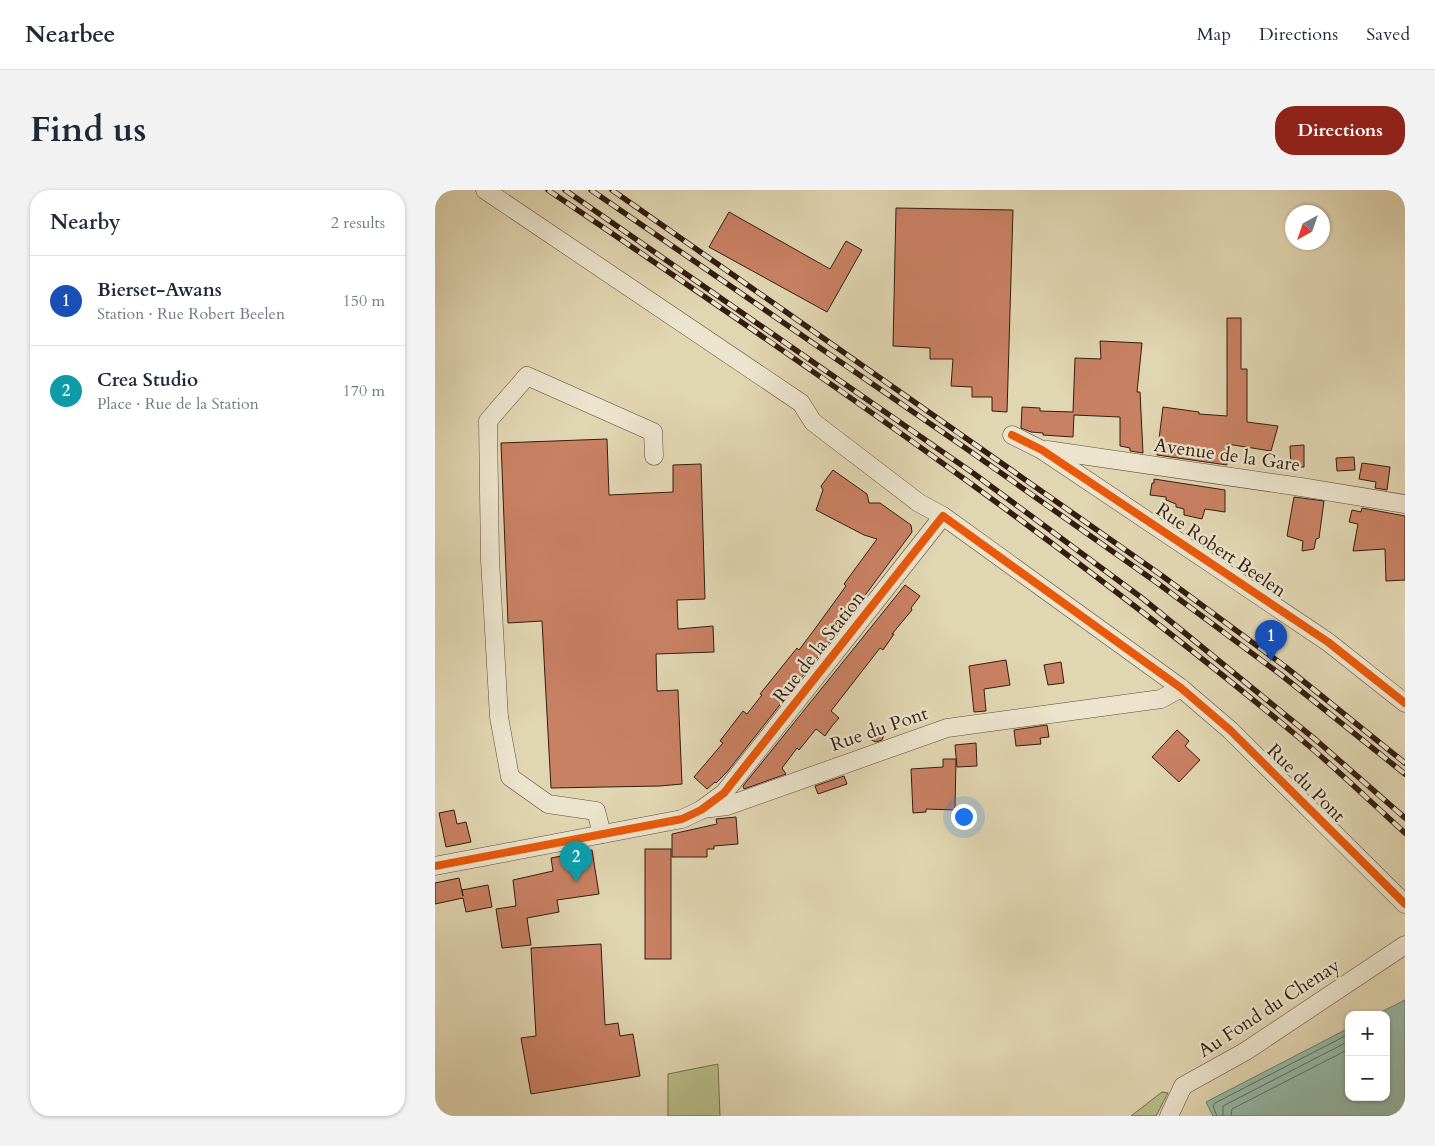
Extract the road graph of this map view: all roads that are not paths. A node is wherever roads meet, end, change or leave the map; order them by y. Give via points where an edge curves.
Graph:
1 (485, 190) edge
2 (1012, 435) dead end
3 (1042, 450) junction
4 (654, 456) dead end
5 (1405, 504) edge
6 (943, 516) junction
7 (1181, 688) junction
8 (1405, 703) edge
9 (701, 810) junction
10 (602, 834) junction
11 (435, 859) edge
12 (435, 866) edge
13 (1405, 904) edge
14 (1405, 945) edge
15 (1169, 1116) edge

1 - 6 street via 801,403 813,422 919,503
2 - 3 street, Rue Robert Beelen
3 - 5 street, Avenue de la Gare
3 - 8 street, Rue Robert Beelen via 1328,642
4 - 10 street via 653,432 527,376 488,421 490,560 499,717 510,777 548,804 596,811
6 - 7 street
6 - 9 street, Rue de la Station via 723,793
7 - 9 street, Rue du Pont via 1161,699 947,728 727,806
7 - 13 street, Rue du Pont via 1229,730
9 - 10 street, Rue de la Station via 682,819
10 - 12 street, Rue de la Station
11 - 12 street
14 - 15 street, Au Fond du Chenay via 1246,1051 1183,1086

